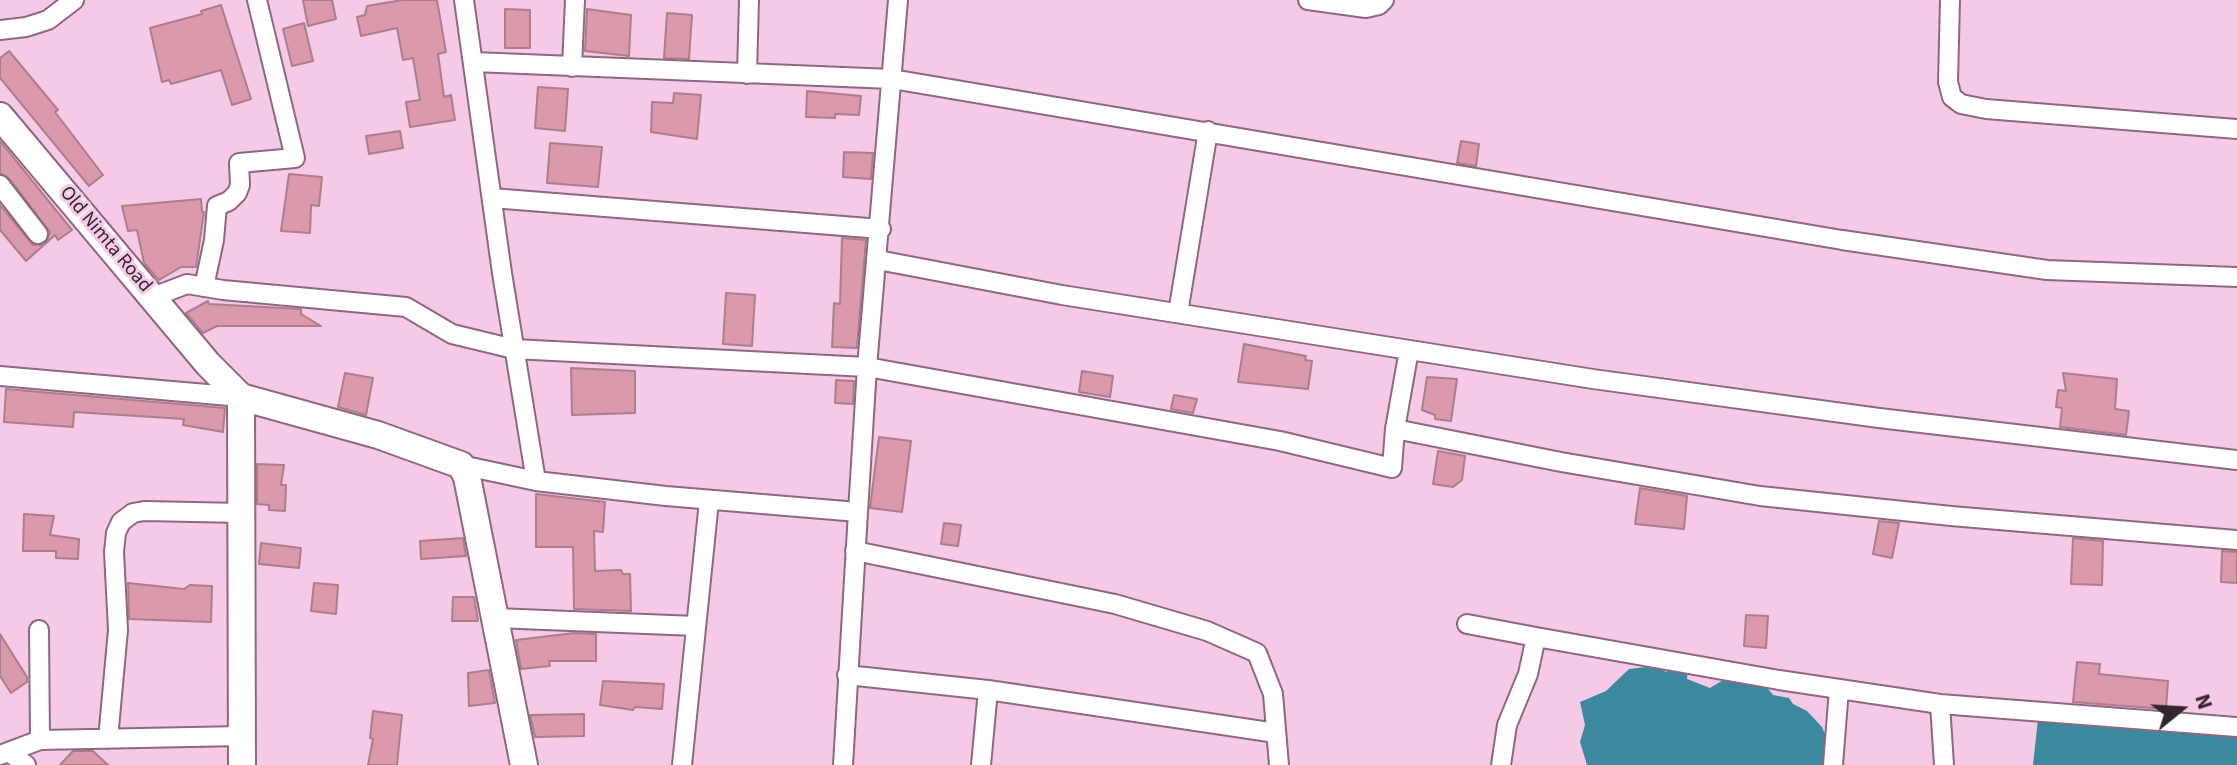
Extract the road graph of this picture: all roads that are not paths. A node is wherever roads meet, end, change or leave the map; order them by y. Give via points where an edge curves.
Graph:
1 (74, 0) edge
2 (257, 0) edge
3 (464, 0) edge
4 (575, 0) edge
5 (749, 0) edge
6 (898, 0) edge
7 (1308, 0) edge
8 (1384, 0) edge
9 (1950, 0) edge
10 (0, 30) edge
11 (474, 62) junction
12 (572, 67) junction
13 (747, 74) junction
14 (892, 79) junction
15 (0, 116) edge
16 (2237, 129) edge
17 (1208, 131) junction
18 (0, 185) edge
19 (492, 198) junction
20 (881, 229) junction
21 (38, 234) dead end
22 (878, 260) junction
23 (2237, 277) edge
24 (204, 287) junction
25 (153, 297) junction
26 (1178, 313) junction
27 (514, 349) junction
28 (1409, 350) junction
29 (867, 367) junction
30 (0, 376) edge
31 (241, 397) junction
32 (1395, 429) junction
33 (2237, 460) edge
34 (461, 465) junction
35 (536, 481) junction
36 (709, 501) junction
37 (858, 512) junction
38 (242, 513) junction
39 (2237, 540) edge
40 (855, 551) junction
41 (495, 618) junction
42 (1467, 624) dead end
43 (696, 626) junction
44 (39, 630) dead end
45 (1536, 637) junction
46 (847, 675) junction
47 (1839, 689) junction
48 (988, 690) junction
49 (1940, 704) junction
50 (2237, 727) edge
51 (1276, 733) junction
52 (241, 736) junction
53 (108, 739) junction
54 (40, 740) junction
55 (5, 754) edge
56 (26, 765) edge
57 (242, 765) edge
58 (524, 765) edge
59 (682, 765) edge
60 (843, 765) edge
61 (981, 765) edge
62 (1279, 765) edge
63 (1501, 765) edge
64 (1833, 765) edge
65 (1944, 765) edge

1 - 10 street via 48,20
2 - 24 street via 295,158 239,163 237,193 217,206
3 - 11 street
4 - 12 street
5 - 13 street
6 - 14 street
7 - 8 street via 1366,8
9 - 16 street via 1948,82 1952,97 1961,104
11 - 12 street
11 - 19 street
12 - 13 street
13 - 14 street
14 - 17 street
14 - 20 street
15 - 25 street, Old Nimta Road
17 - 23 street via 2047,270
17 - 26 street
18 - 21 street
19 - 20 street
19 - 27 street
20 - 22 street
22 - 26 street
22 - 29 street
24 - 25 street via 187,284
24 - 27 street via 406,307 452,334
25 - 31 street, Old Nimta Road
26 - 28 street
27 - 29 street
27 - 35 street
28 - 32 street
28 - 33 street via 1834,412
29 - 32 street via 1280,441 1392,468
29 - 37 street
30 - 31 street
31 - 34 street via 378,435
31 - 38 street
32 - 39 street via 1760,496
34 - 35 street
34 - 41 street
35 - 36 street
36 - 37 street
36 - 43 street
37 - 40 street
38 - 52 street
38 - 53 street via 144,511 121,522 114,552 118,639
40 - 46 street
40 - 51 street via 1115,604 1220,636 1257,653 1273,694
41 - 43 street
41 - 58 street
42 - 45 street
43 - 59 street
44 - 54 street
45 - 47 street
45 - 63 street via 1507,725
46 - 48 street
46 - 60 street
47 - 49 street
47 - 64 street
48 - 51 street
48 - 61 street
49 - 50 street
49 - 65 street
51 - 62 street
52 - 53 street
52 - 57 street
53 - 54 street
54 - 55 street
55 - 56 street

